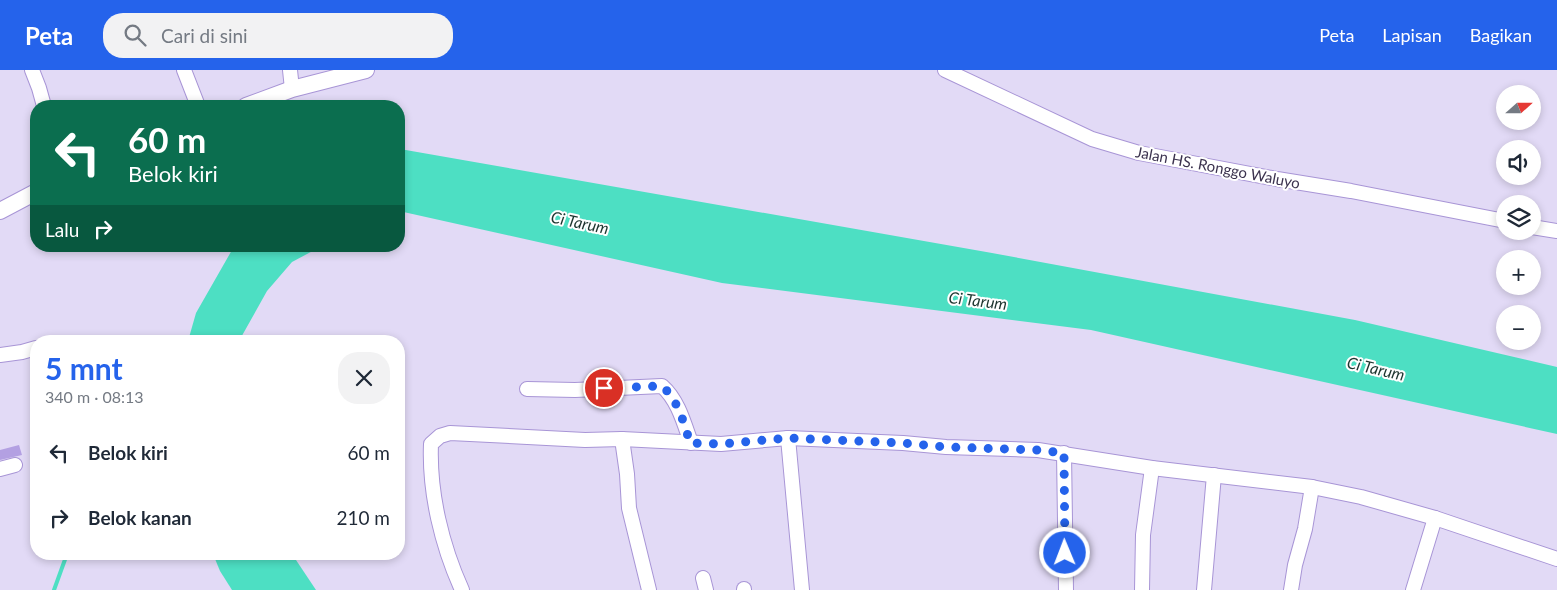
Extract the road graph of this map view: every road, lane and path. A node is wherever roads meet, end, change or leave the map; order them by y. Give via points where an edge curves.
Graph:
1 (32, 70) edge
2 (184, 70) edge
3 (290, 70) edge
4 (366, 70) edge
5 (945, 70) edge
6 (292, 88) junction
7 (42, 100) edge
8 (196, 100) edge
9 (261, 100) edge
10 (30, 195) edge
11 (0, 211) edge
12 (1496, 219) edge
13 (1541, 228) edge
14 (1557, 231) edge
15 (30, 350) edge
16 (0, 355) edge
17 (527, 389) dead end
18 (788, 438) junction
19 (622, 439) junction
20 (690, 443) junction
21 (1064, 453) junction
22 (15, 465) dead end
23 (1152, 468) junction
24 (0, 469) edge
25 (1214, 475) junction
26 (1312, 487) junction
27 (1435, 518) junction
28 (1557, 559) edge
29 (462, 590) edge
30 (649, 590) edge
31 (802, 590) edge
32 (1066, 590) edge
33 (1142, 590) edge
34 (1204, 590) edge
35 (1291, 590) edge
36 (1413, 590) edge

1 - 7 street
2 - 8 street
3 - 6 street
4 - 6 street
5 - 12 street, Jalan HS. Ronggo Waluyo via 1092,139 1139,153
6 - 9 street
10 - 11 street
13 - 14 street
15 - 16 street
17 - 20 street via 662,386 676,404
18 - 20 street via 721,444
18 - 21 street
18 - 31 street
19 - 20 street
19 - 29 street via 450,433 431,444 437,504 448,555
19 - 30 street via 629,508
21 - 23 street
21 - 32 street
22 - 24 street
23 - 25 street
23 - 33 street via 1143,535
25 - 26 street
25 - 34 street
26 - 27 street via 1361,496
26 - 35 street
27 - 28 street
27 - 36 street

